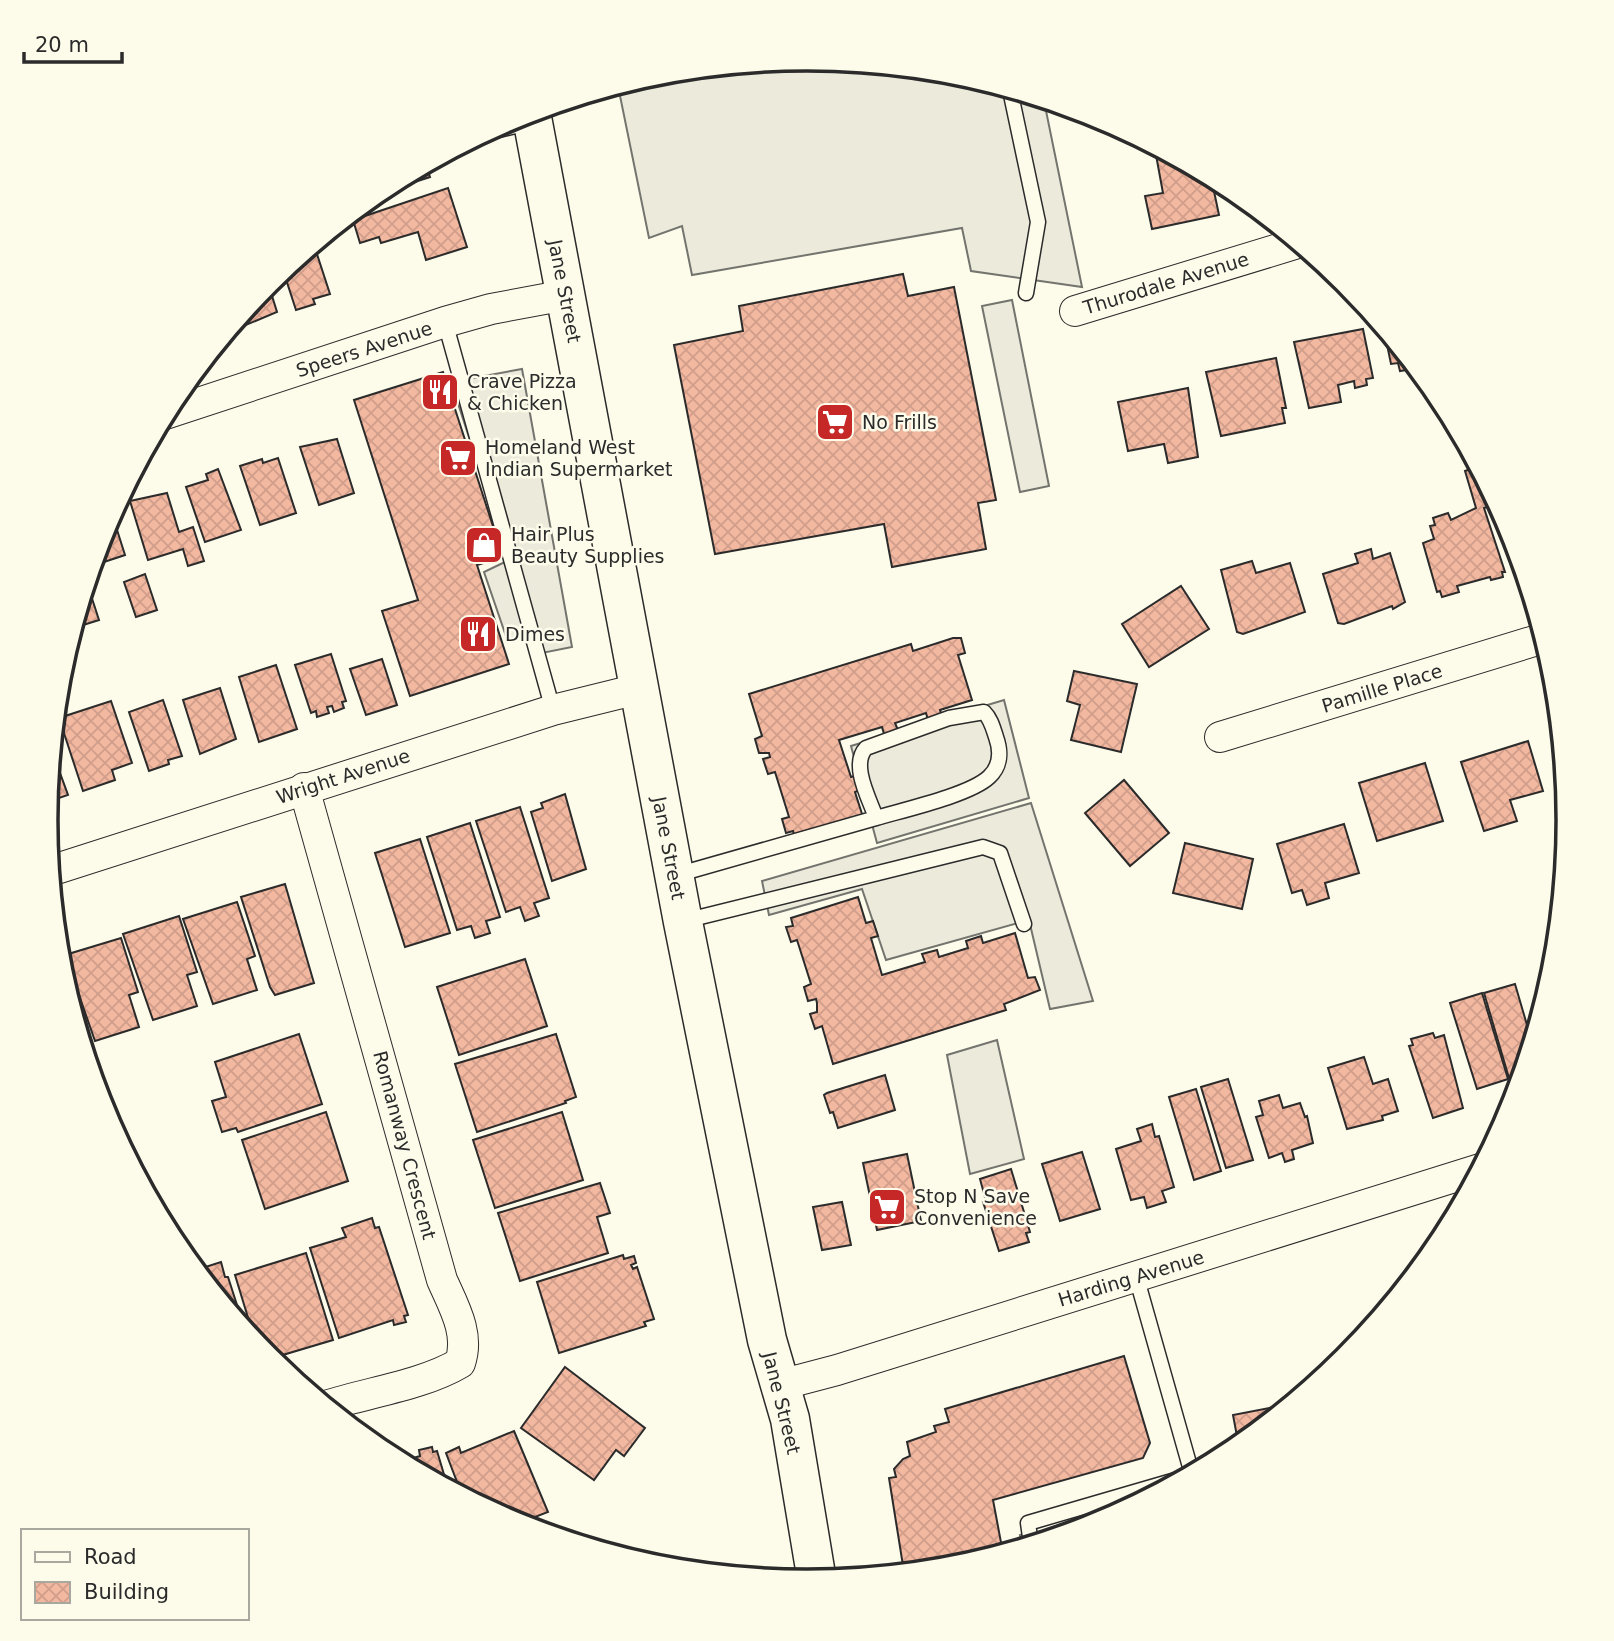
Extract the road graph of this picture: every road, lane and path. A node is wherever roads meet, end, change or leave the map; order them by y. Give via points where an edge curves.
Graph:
1 (1012, 100) edge
2 (533, 123) edge
3 (1288, 246) edge
4 (1026, 293) dead end
5 (566, 295) junction
6 (1075, 311) dead end
7 (445, 322) junction
8 (181, 409) edge
9 (1534, 641) edge
10 (638, 689) junction
11 (553, 710) junction
12 (1220, 737) dead end
13 (304, 788) junction
14 (876, 818) junction
15 (59, 868) edge
16 (674, 875) junction
17 (683, 922) junction
18 (1024, 924) dead end
19 (1468, 1173) edge
20 (1136, 1276) junction
21 (780, 1385) junction
22 (336, 1403) edge
23 (1189, 1464) edge
24 (1142, 1490) edge
25 (1030, 1535) edge
26 (815, 1570) edge

1 - 4 lane via 1038,222
2 - 5 main road, Jane Street
3 - 6 street, Thurodale Avenue
5 - 7 street, Speers Avenue
5 - 10 main road, Jane Street
7 - 8 street, Speers Avenue
7 - 11 lane
9 - 12 street, Pamille Place
10 - 11 street, Wright Avenue
10 - 16 main road, Jane Street
11 - 13 street, Wright Avenue
13 - 15 street, Wright Avenue
13 - 22 street, Romanway Crescent via 465,1349 460,1363 435,1378
14 - 14 lane via 974,787 988,778 1000,757 984,712 949,718 866,748 861,753 862,776
14 - 16 lane
16 - 17 main road, Jane Street
17 - 18 lane via 983,847 1000,853
17 - 21 main road, Jane Street
19 - 20 street, Harding Avenue
20 - 21 street, Harding Avenue
20 - 23 lane
21 - 26 main road, Jane Street
24 - 25 lane via 1028,1523

